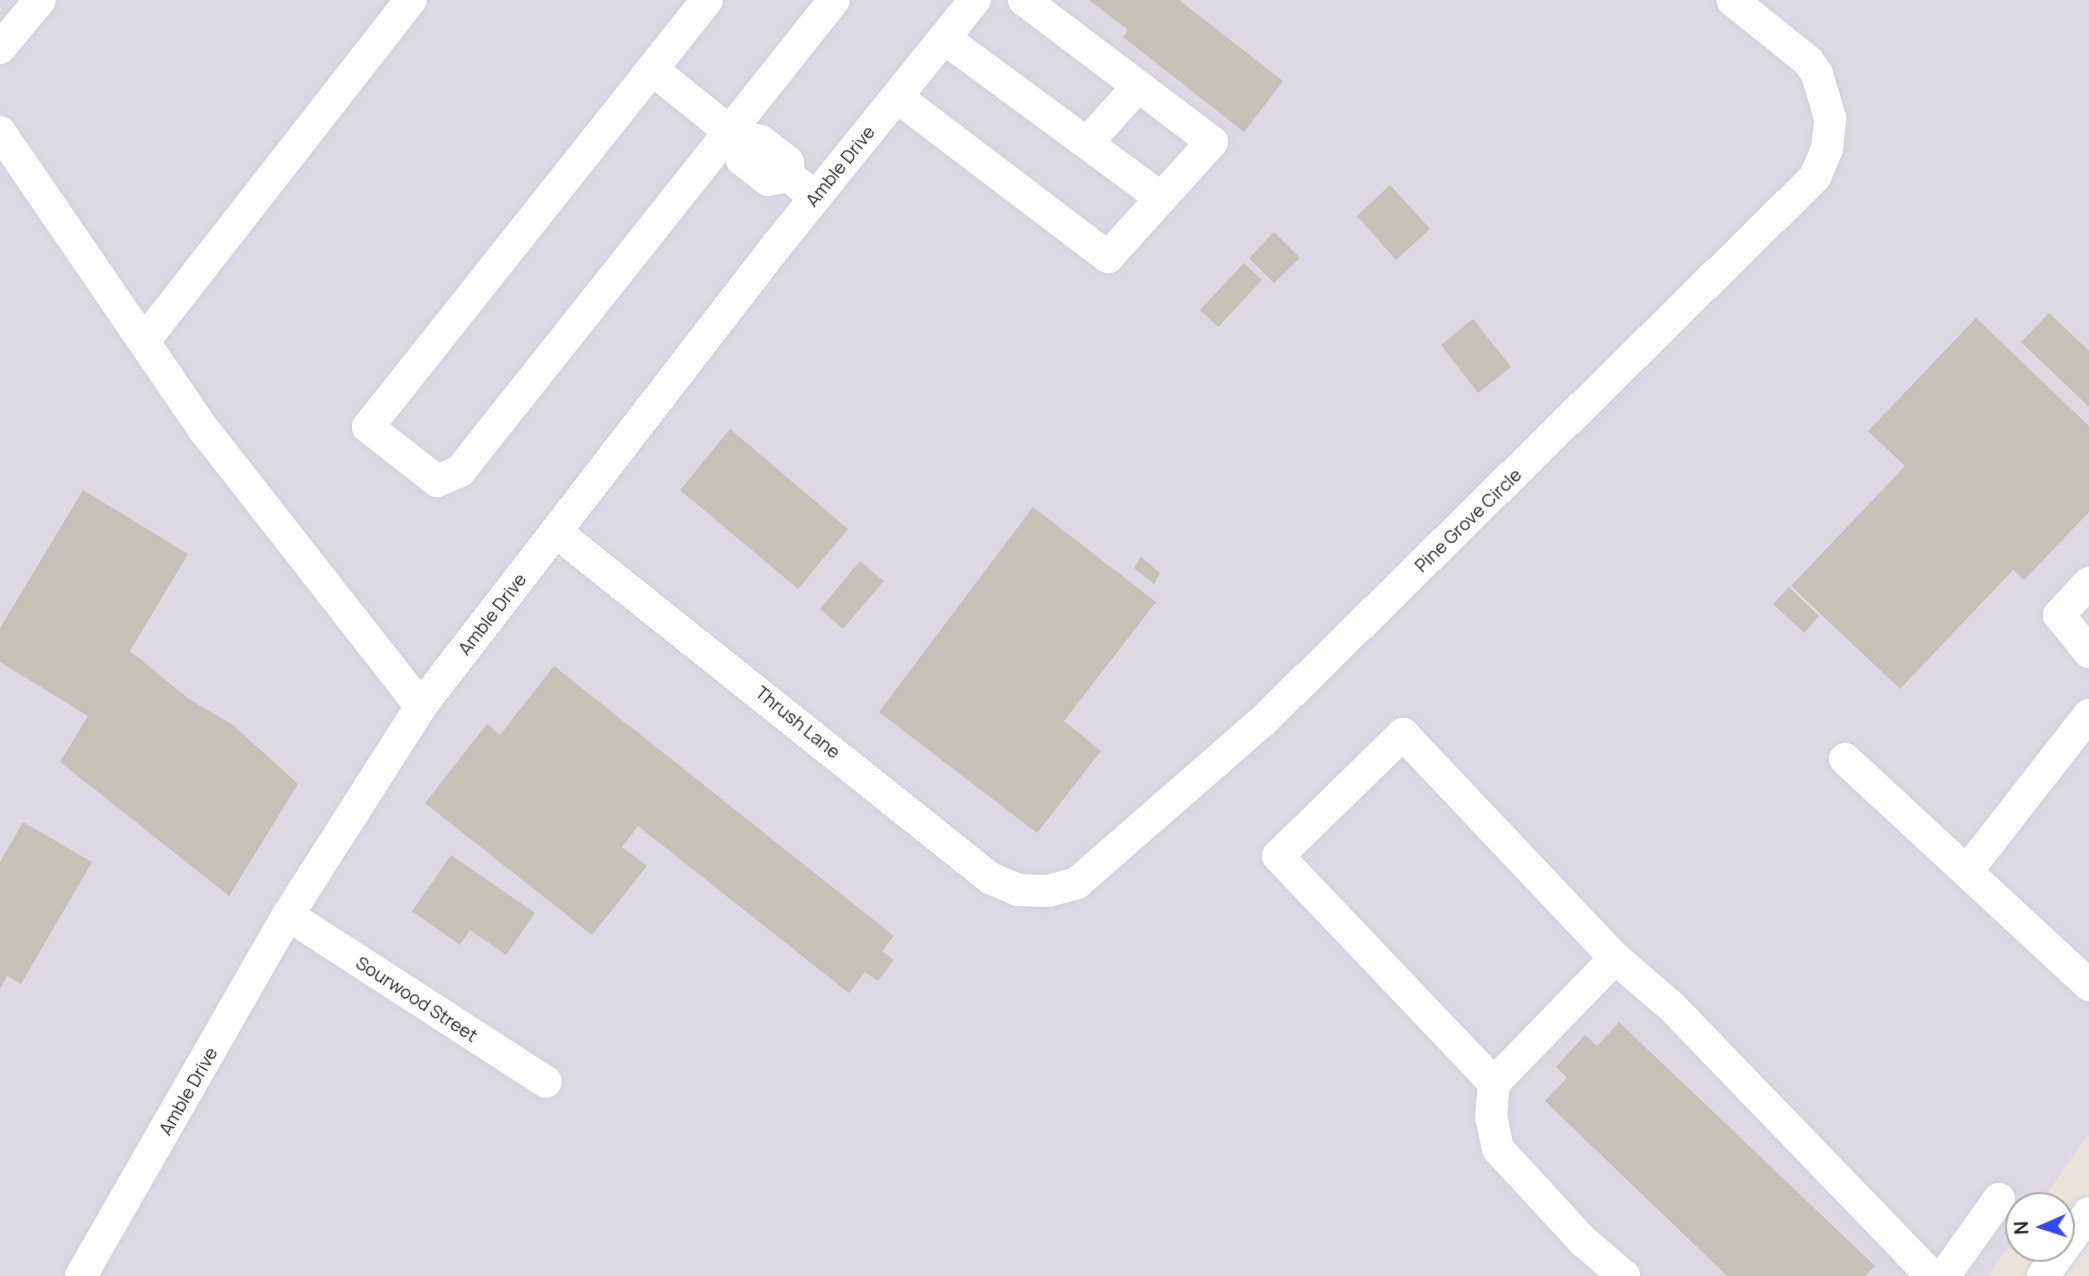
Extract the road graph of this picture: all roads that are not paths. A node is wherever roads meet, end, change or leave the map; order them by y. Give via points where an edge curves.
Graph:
1 (40, 0) edge
2 (411, 0) edge
3 (706, 0) edge
4 (834, 0) edge
5 (975, 0) edge
6 (1024, 0) edge
7 (1732, 0) edge
8 (944, 38) junction
9 (0, 48) edge
10 (652, 68) junction
11 (1138, 86) junction
12 (897, 97) junction
13 (0, 132) edge
14 (733, 134) junction
15 (1088, 142) junction
16 (815, 197) junction
17 (1161, 198) junction
18 (145, 340) junction
19 (556, 532) junction
20 (2089, 583) edge
21 (2089, 652) edge
22 (421, 706) junction
23 (2088, 718) edge
24 (1845, 759) dead end
25 (1967, 871) junction
26 (1048, 891) joint
27 (288, 915) junction
28 (1615, 958) junction
29 (2089, 985) edge
30 (546, 1082) dead end
31 (1494, 1083) junction
32 (1999, 1199) dead end
33 (2089, 1213) edge
34 (2056, 1272) edge
35 (81, 1276) edge
36 (1623, 1276) edge
37 (1932, 1276) edge
38 (1944, 1276) edge

1 - 9 street
2 - 18 street
3 - 10 street
4 - 14 street
5 - 8 street, Amble Drive
6 - 11 street
7 - 26 street, Pine Grove Circle via 1808,61 1828,102 1827,149 1815,177 1264,720 1090,876
8 - 12 street, Amble Drive
8 - 15 street
10 - 14 street
10 - 14 street via 368,427 437,481 460,471
11 - 15 street
11 - 17 street via 1212,142
12 - 16 street, Amble Drive
12 - 17 street via 1108,257
13 - 18 street
14 - 16 street via 761,141 788,162 789,176
15 - 17 street
16 - 19 street, Amble Drive
18 - 22 street via 205,431
19 - 22 street, Amble Drive
19 - 26 street, Thrush Lane via 990,878 1018,890
20 - 21 street via 2059,615
22 - 27 street, Amble Drive
23 - 25 street
24 - 25 street
25 - 29 street
27 - 30 street, Sourwood Street
27 - 35 street, Amble Drive
28 - 31 street
28 - 31 street via 1403,734 1278,856
28 - 37 street via 1682,1017
31 - 36 street via 1490,1116 1498,1149 1583,1241
32 - 38 street
33 - 34 street

